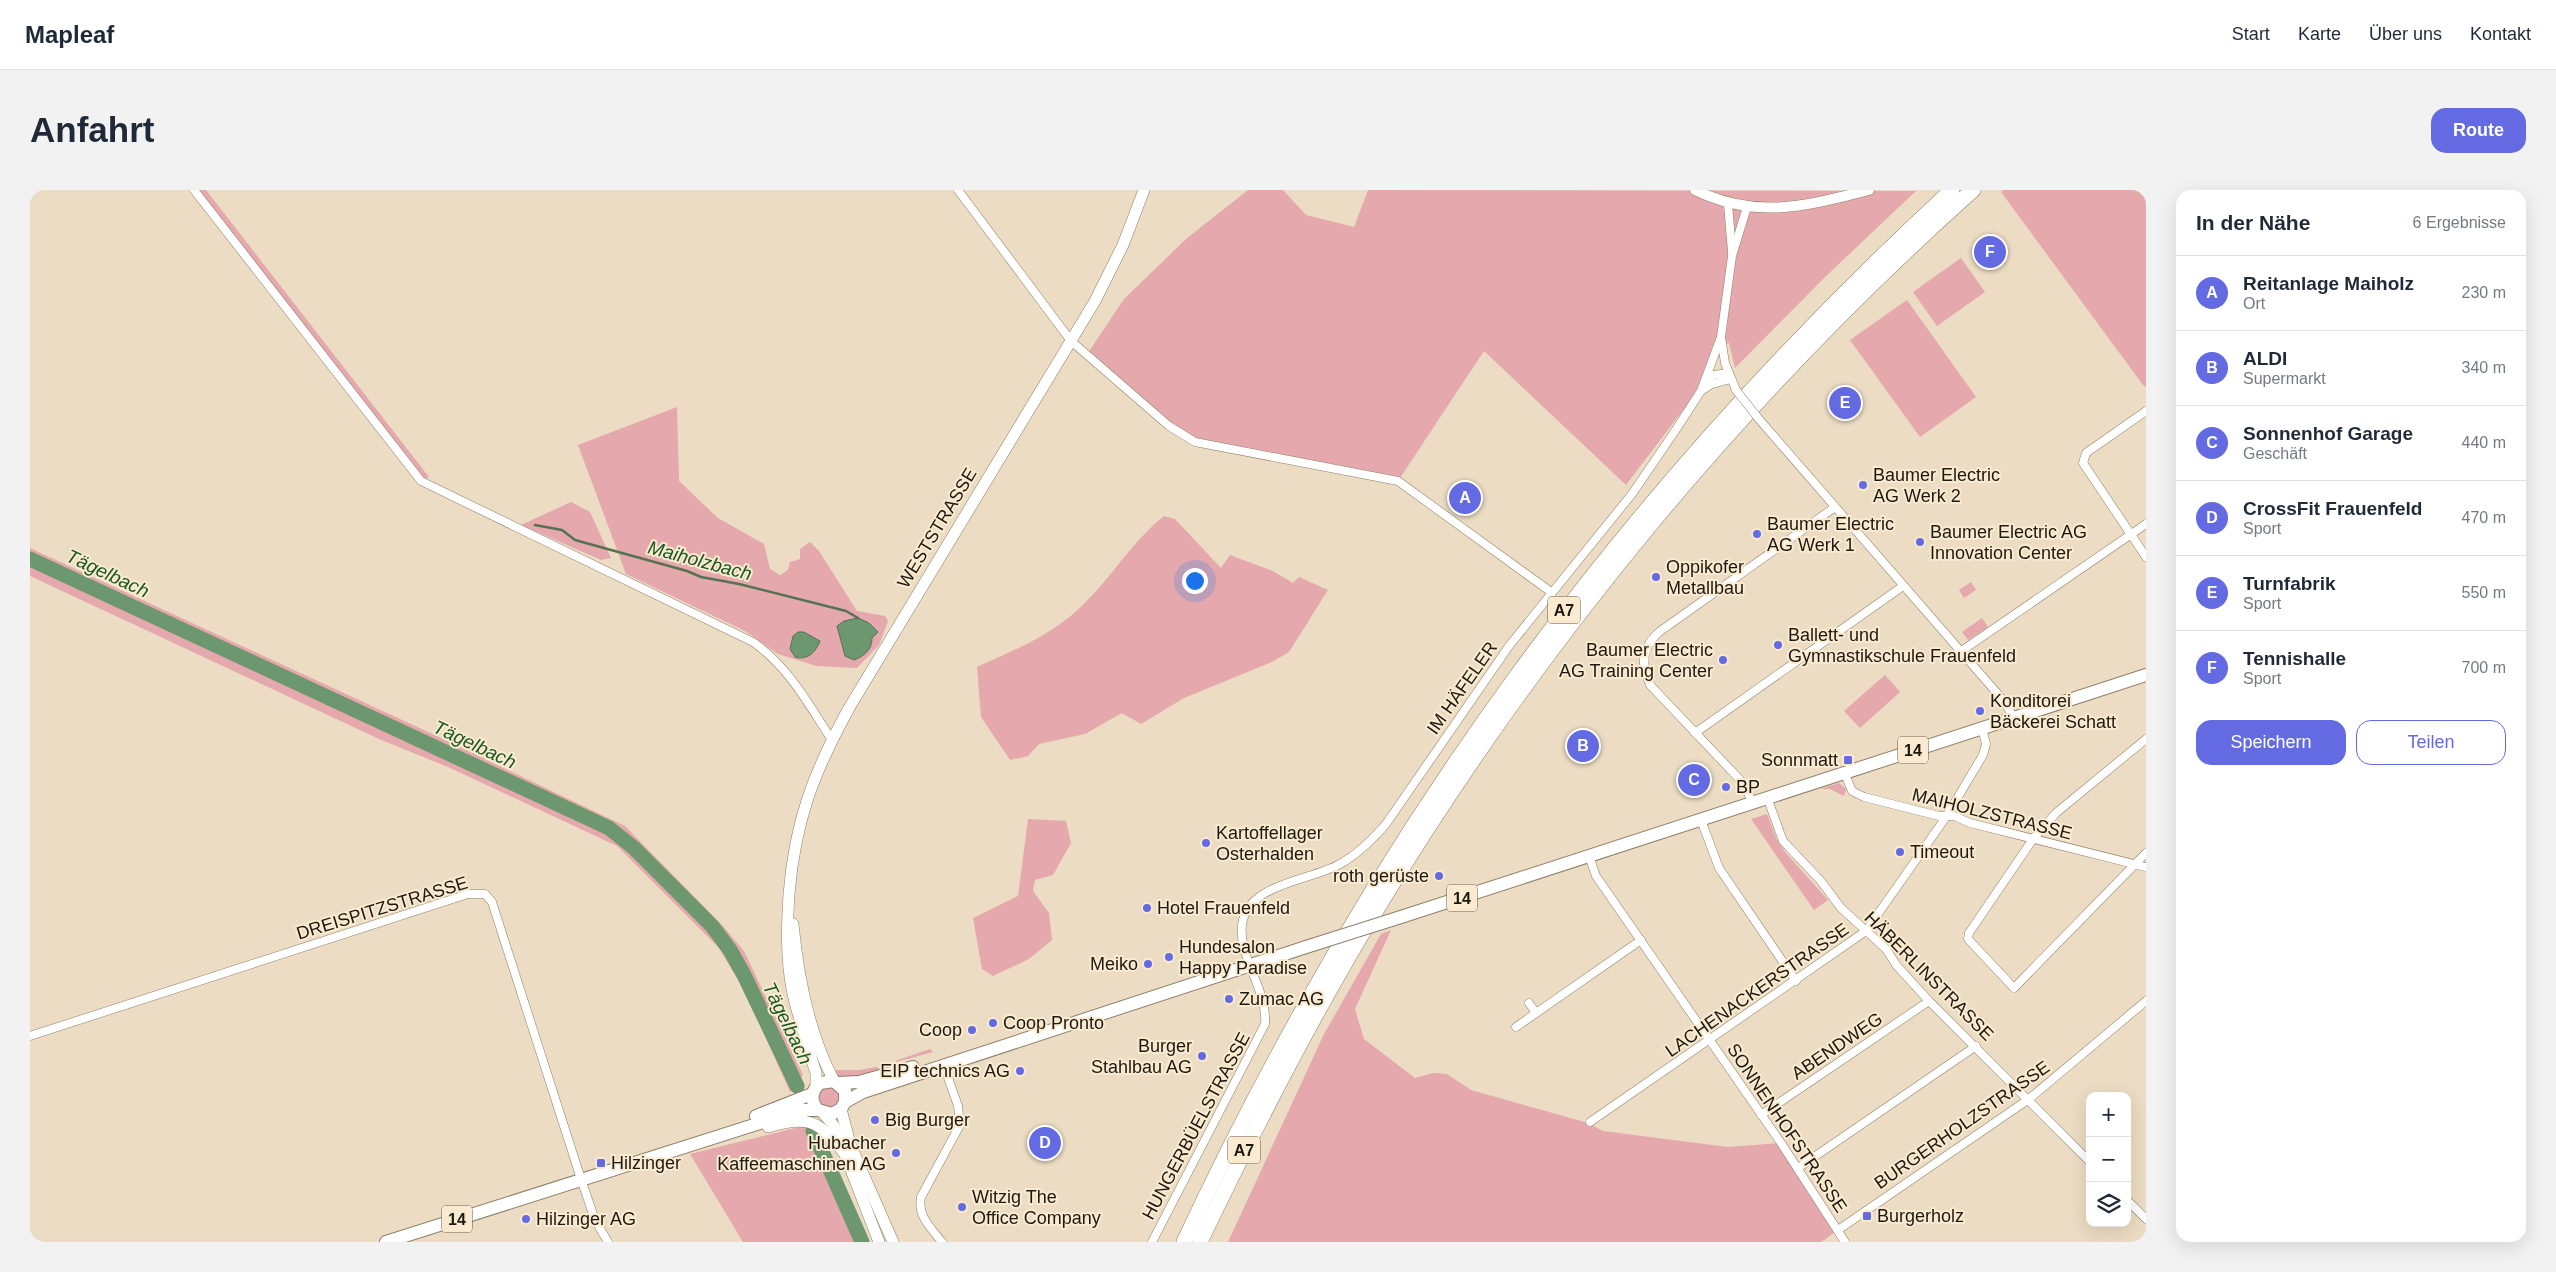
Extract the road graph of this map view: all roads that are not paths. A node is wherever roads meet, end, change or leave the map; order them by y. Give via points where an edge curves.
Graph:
1 (194, 190) edge
2 (958, 190) edge
3 (1144, 190) edge
4 (1695, 190) edge
5 (1869, 190) edge
6 (1952, 190) edge
7 (1973, 190) edge
8 (1728, 204) junction
9 (1747, 208) junction
10 (1732, 256) junction
11 (1721, 336) junction
12 (1071, 341) junction
13 (1730, 376) junction
14 (1706, 381) junction
15 (1701, 391) junction
16 (2146, 411) edge
17 (1835, 507) junction
18 (2146, 524) edge
19 (2131, 534) junction
20 (2146, 557) edge
21 (1903, 586) junction
22 (1551, 592) junction
23 (1960, 652) junction
24 (2146, 675) edge
25 (2014, 718) junction
26 (1982, 728) junction
27 (1695, 733) junction
28 (832, 740) junction
29 (2146, 740) edge
30 (1844, 772) junction
31 (1767, 797) junction
32 (1752, 802) junction
33 (1946, 817) junction
34 (1701, 820) junction
35 (2034, 839) junction
36 (2146, 853) edge
37 (1589, 856) junction
38 (2135, 865) junction
39 (2146, 867) edge
40 (789, 894) junction
41 (1866, 932) junction
42 (1641, 940) junction
43 (1251, 965) junction
44 (1796, 981) junction
45 (1929, 1000) junction
46 (2146, 1001) edge
47 (1529, 1003) dead end
48 (1536, 1013) junction
49 (1516, 1027) dead end
50 (30, 1036) edge
51 (1710, 1041) junction
52 (1976, 1046) junction
53 (994, 1048) junction
54 (944, 1066) junction
55 (836, 1082) junction
56 (814, 1090) junction
57 (2029, 1099) junction
58 (843, 1105) junction
59 (820, 1112) junction
60 (1762, 1116) junction
61 (1590, 1122) dead end
62 (696, 1144) junction
63 (843, 1152) junction
64 (647, 1158) junction
65 (2086, 1158) edge
66 (1798, 1168) junction
67 (581, 1179) junction
68 (1212, 1182) junction
69 (2131, 1204) edge
70 (2146, 1219) edge
71 (1838, 1230) junction
72 (386, 1242) edge
73 (608, 1242) edge
74 (879, 1242) edge
75 (893, 1242) edge
76 (942, 1242) edge
77 (1152, 1242) edge
78 (1176, 1242) edge
79 (1184, 1242) edge
80 (1200, 1242) edge
81 (1845, 1242) edge

1 - 28 street via 421,481 753,642 771,654 787,672
2 - 12 street
3 - 12 main road, WESTSTRASSE via 1113,267
4 - 8 street
5 - 9 street via 1784,207
6 - 68 highway, A7 via 1868,269 1731,410 1612,549 1527,659 1445,776 1360,908 1278,1051
7 - 80 highway, A7 via 1880,277 1753,408 1642,535 1544,661 1456,784 1357,942 1269,1101
8 - 9 street
8 - 10 street
9 - 10 street
10 - 11 street
11 - 13 street
11 - 14 street, IM HÄFELER
12 - 22 street via 1169,426 1195,442 1398,481
12 - 28 main road, WESTSTRASSE
13 - 14 street via 1714,375
13 - 15 street
13 - 17 street, bridge via 1736,390 1758,418
14 - 15 street, IM HÄFELER
15 - 22 street, IM HÄFELER via 1632,494
16 - 19 street via 2086,453 2082,463
17 - 21 street
17 - 27 street via 1660,632 1646,648 1643,664 1651,686
18 - 19 street
19 - 20 street
19 - 23 street
21 - 23 street
21 - 27 street
22 - 43 street, IM HÄFELER via 1509,646 1378,833 1340,864 1275,889 1252,903 1243,919 1242,930
23 - 25 street
24 - 25 main road, 14
25 - 26 main road, 14
26 - 30 main road, 14
26 - 33 street, LACHENACKERSTRASSE via 1985,750
27 - 32 street via 1746,787
28 - 40 main road, WESTSTRASSE via 816,772 800,822
29 - 35 street via 2077,794
30 - 31 main road, 14
30 - 33 street, MAIHOLZSTRASSE via 1849,786 1857,794
31 - 32 main road, 14
31 - 41 street, HÄBERLINSTRASSE via 1783,841
32 - 34 main road, 14
33 - 35 street, MAIHOLZSTRASSE via 1954,816
33 - 41 street, LACHENACKERSTRASSE
34 - 37 main road, 14
34 - 44 street via 1719,868
35 - 38 street, MAIHOLZSTRASSE
35 - 38 street via 1968,939 2014,988
36 - 38 street
37 - 42 street, SONNENHOFSTRASSE via 1596,876
37 - 43 main road, 14, bridge
38 - 39 street, MAIHOLZSTRASSE
40 - 55 main road, WESTSTRASSE via 802,987 816,1036
40 - 56 main road, WESTSTRASSE via 788,961 796,1004 816,1073
41 - 44 street, LACHENACKERSTRASSE
41 - 45 street, HÄBERLINSTRASSE via 1886,949
42 - 48 street
42 - 51 street, SONNENHOFSTRASSE
43 - 53 main road, 14
43 - 77 street, HUNGERBÜELSTRASSE via 1266,1015 1262,1034
44 - 51 street, LACHENACKERSTRASSE
45 - 52 street, HÄBERLINSTRASSE
45 - 60 street, ABENDWEG
46 - 57 street, BURGERHOLZSTRASSE
47 - 48 street
48 - 49 street
50 - 67 street, DREISPITZSTRASSE via 468,894 485,894 492,902
51 - 60 street, SONNENHOFSTRASSE
51 - 61 street, LACHENACKERSTRASSE
52 - 57 street, HÄBERLINSTRASSE
52 - 66 street
53 - 54 main road, 14
53 - 55 main road, 14 via 860,1082
54 - 58 main road, 14 via 863,1092
54 - 76 street via 958,1106 960,1125 921,1197 919,1207
55 - 56 main road via 824,1081
55 - 58 main road via 845,1091
56 - 59 main road via 812,1100
56 - 64 main road, 14
57 - 65 street, HÄBERLINSTRASSE
57 - 71 street, BURGERHOLZSTRASSE
58 - 59 main road via 832,1114
58 - 75 main road via 850,1144
59 - 62 main road, 14 via 801,1110
59 - 63 main road via 834,1126
60 - 66 street, SONNENHOFSTRASSE
62 - 63 main road via 720,1142 781,1123 803,1120 827,1131
62 - 64 main road, 14
63 - 74 main road
64 - 67 main road, 14
66 - 71 street, SONNENHOFSTRASSE
67 - 72 main road, 14
67 - 73 street, DREISPITZSTRASSE via 595,1220
68 - 78 highway, A7
68 - 79 highway, A7
69 - 70 street
71 - 81 street, SONNENHOFSTRASSE

